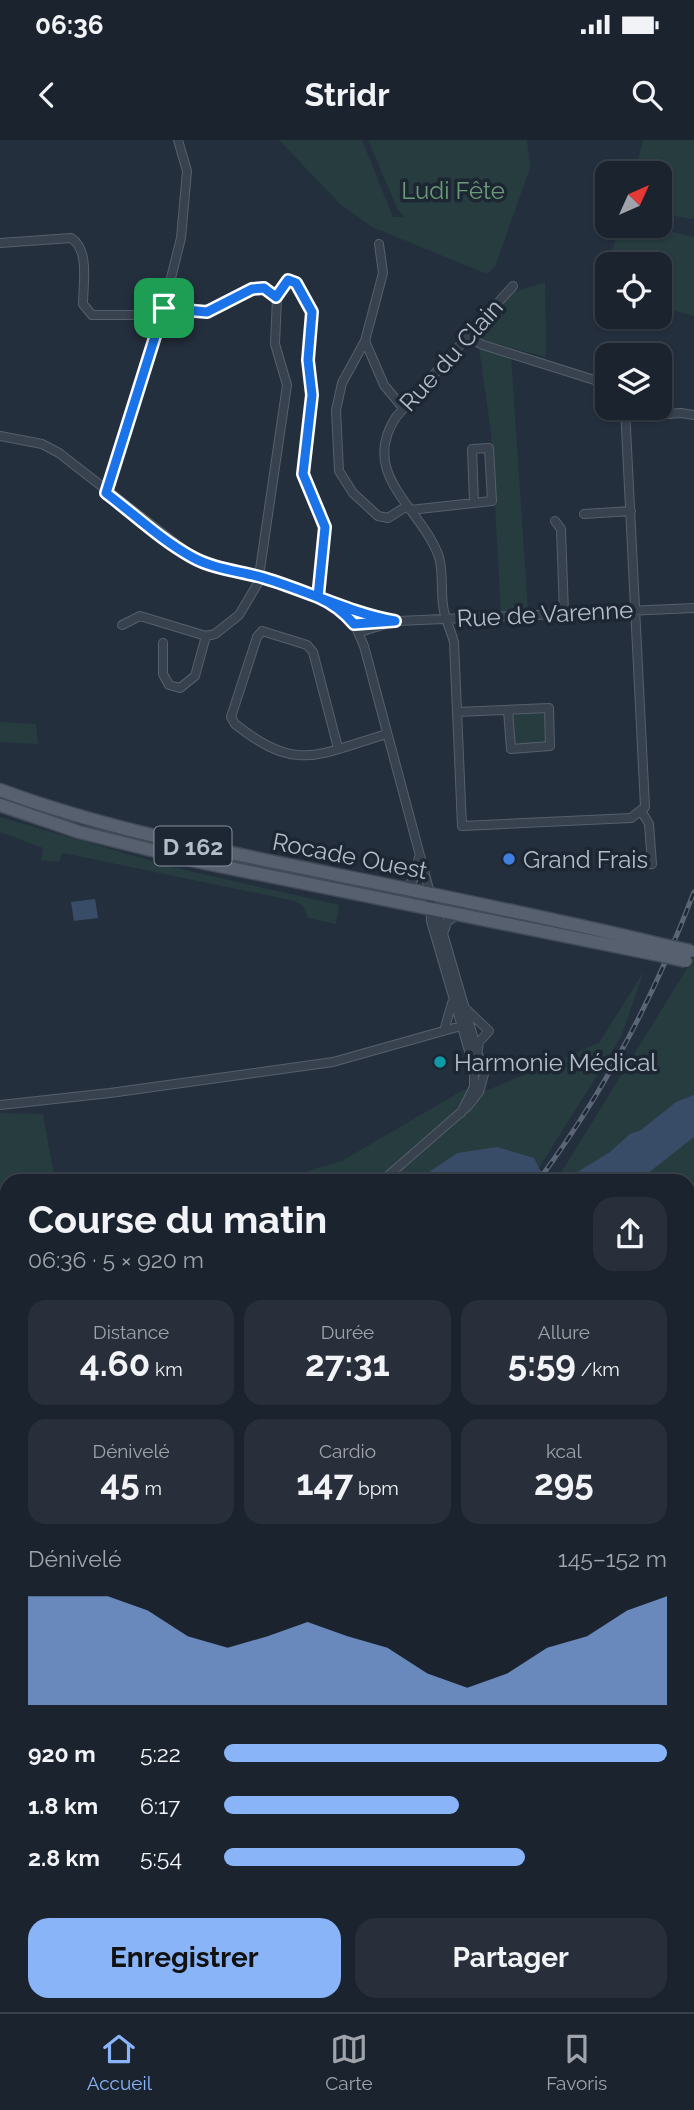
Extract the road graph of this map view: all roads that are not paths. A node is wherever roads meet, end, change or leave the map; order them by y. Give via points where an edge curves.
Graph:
1 (178, 140) edge
2 (0, 243) edge
3 (379, 244) dead end
4 (513, 286) dead end
5 (276, 297) junction
6 (163, 312) junction
7 (467, 337) junction
8 (365, 341) junction
9 (595, 380) edge
10 (403, 408) junction
11 (672, 414) edge
12 (694, 415) edge
13 (625, 420) edge
14 (0, 436) edge
15 (106, 493) junction
16 (474, 502) junction
17 (409, 508) junction
18 (631, 511) junction
19 (584, 514) dead end
20 (555, 521) dead end
21 (260, 577) junction
22 (321, 598) junction
23 (694, 608) edge
24 (636, 609) junction
25 (564, 613) junction
26 (447, 618) junction
27 (395, 621) junction
28 (354, 624) junction
29 (122, 625) dead end
30 (360, 632) junction
31 (206, 636) junction
32 (163, 643) dead end
33 (508, 710) junction
34 (457, 712) junction
35 (387, 734) junction
36 (338, 748) junction
37 (0, 790) edge
38 (0, 805) edge
39 (642, 813) junction
40 (419, 857) junction
41 (637, 865) dead end
42 (406, 888) junction
43 (430, 893) junction
44 (433, 909) junction
45 (458, 914) junction
46 (443, 934) junction
47 (657, 949) junction
48 (691, 957) edge
49 (453, 1000) junction
50 (463, 1004) junction
51 (461, 1026) junction
52 (470, 1028) junction
53 (444, 1031) junction
54 (478, 1051) junction
55 (0, 1105) edge
56 (461, 1112) junction
57 (390, 1174) edge

1 - 6 street via 187,171 181,238
2 - 6 street via 71,238 83,254 83,304 87,311 92,315
3 - 8 street via 383,273
4 - 7 street, Rue du Clain
5 - 6 street via 268,289 256,288 207,312
5 - 21 street via 275,344 287,385
5 - 22 street via 288,280 296,283 312,312 308,360 312,395 303,474 325,527
6 - 15 street
7 - 9 street
7 - 10 street, Rue du Clain
8 - 10 street via 384,385
8 - 17 street via 342,383 336,410 339,471 353,493 378,516 388,518
10 - 17 street, Rue du Clain via 389,430 383,455 390,482
11 - 12 street
13 - 18 street
14 - 15 street, Rue de Varenne via 49,448
15 - 21 street, Rue de Varenne via 194,558
16 - 16 street via 492,502 489,448 472,449
16 - 17 street
17 - 26 street, Rue du Clain via 439,557
18 - 19 street
18 - 24 street
20 - 25 street via 561,529
21 - 22 street, Rue de Varenne
21 - 31 street via 233,622
22 - 27 street, Rue de Varenne
22 - 28 street
23 - 24 street, Rue de Varenne
24 - 25 street, Rue de Varenne
24 - 39 street via 647,802
25 - 26 street, Rue de Varenne
26 - 27 street, Rue de Varenne
26 - 34 street, Rue du Clain via 454,642
27 - 28 street, Rue de Varenne
27 - 30 street, Rue de Varenne
28 - 30 street
29 - 31 street via 140,616
30 - 35 street
31 - 32 street via 195,676 180,688 164,678
33 - 33 street via 549,708 550,746 511,749
33 - 34 street
34 - 39 street, Rue du Clain via 462,826
35 - 36 street
35 - 40 street
36 - 36 street via 316,656 306,646 262,631 234,703 234,724 279,753 317,757
37 - 42 main road, Rocade Ouest / D 162 via 154,836
38 - 44 main road, Rocade Ouest / D 162 via 140,848
39 - 41 street via 649,824 652,864
40 - 42 street
40 - 43 street
42 - 43 main road, Rocade Ouest / D 162
43 - 44 street
43 - 47 main road, Rocade Ouest / D 162
44 - 45 main road, Rocade Ouest / D 162
44 - 46 street
44 - 49 street via 431,921
45 - 46 street via 447,922
45 - 47 main road, Rocade Ouest / D 162
46 - 50 street
47 - 48 main road, Rocade Ouest / D 162, bridge
49 - 51 street
49 - 53 street
50 - 52 street
50 - 54 street via 489,1031
51 - 52 street
51 - 53 street
51 - 56 street via 475,1078
52 - 54 street
53 - 55 street via 333,1062
54 - 56 street via 482,1084
56 - 57 street

